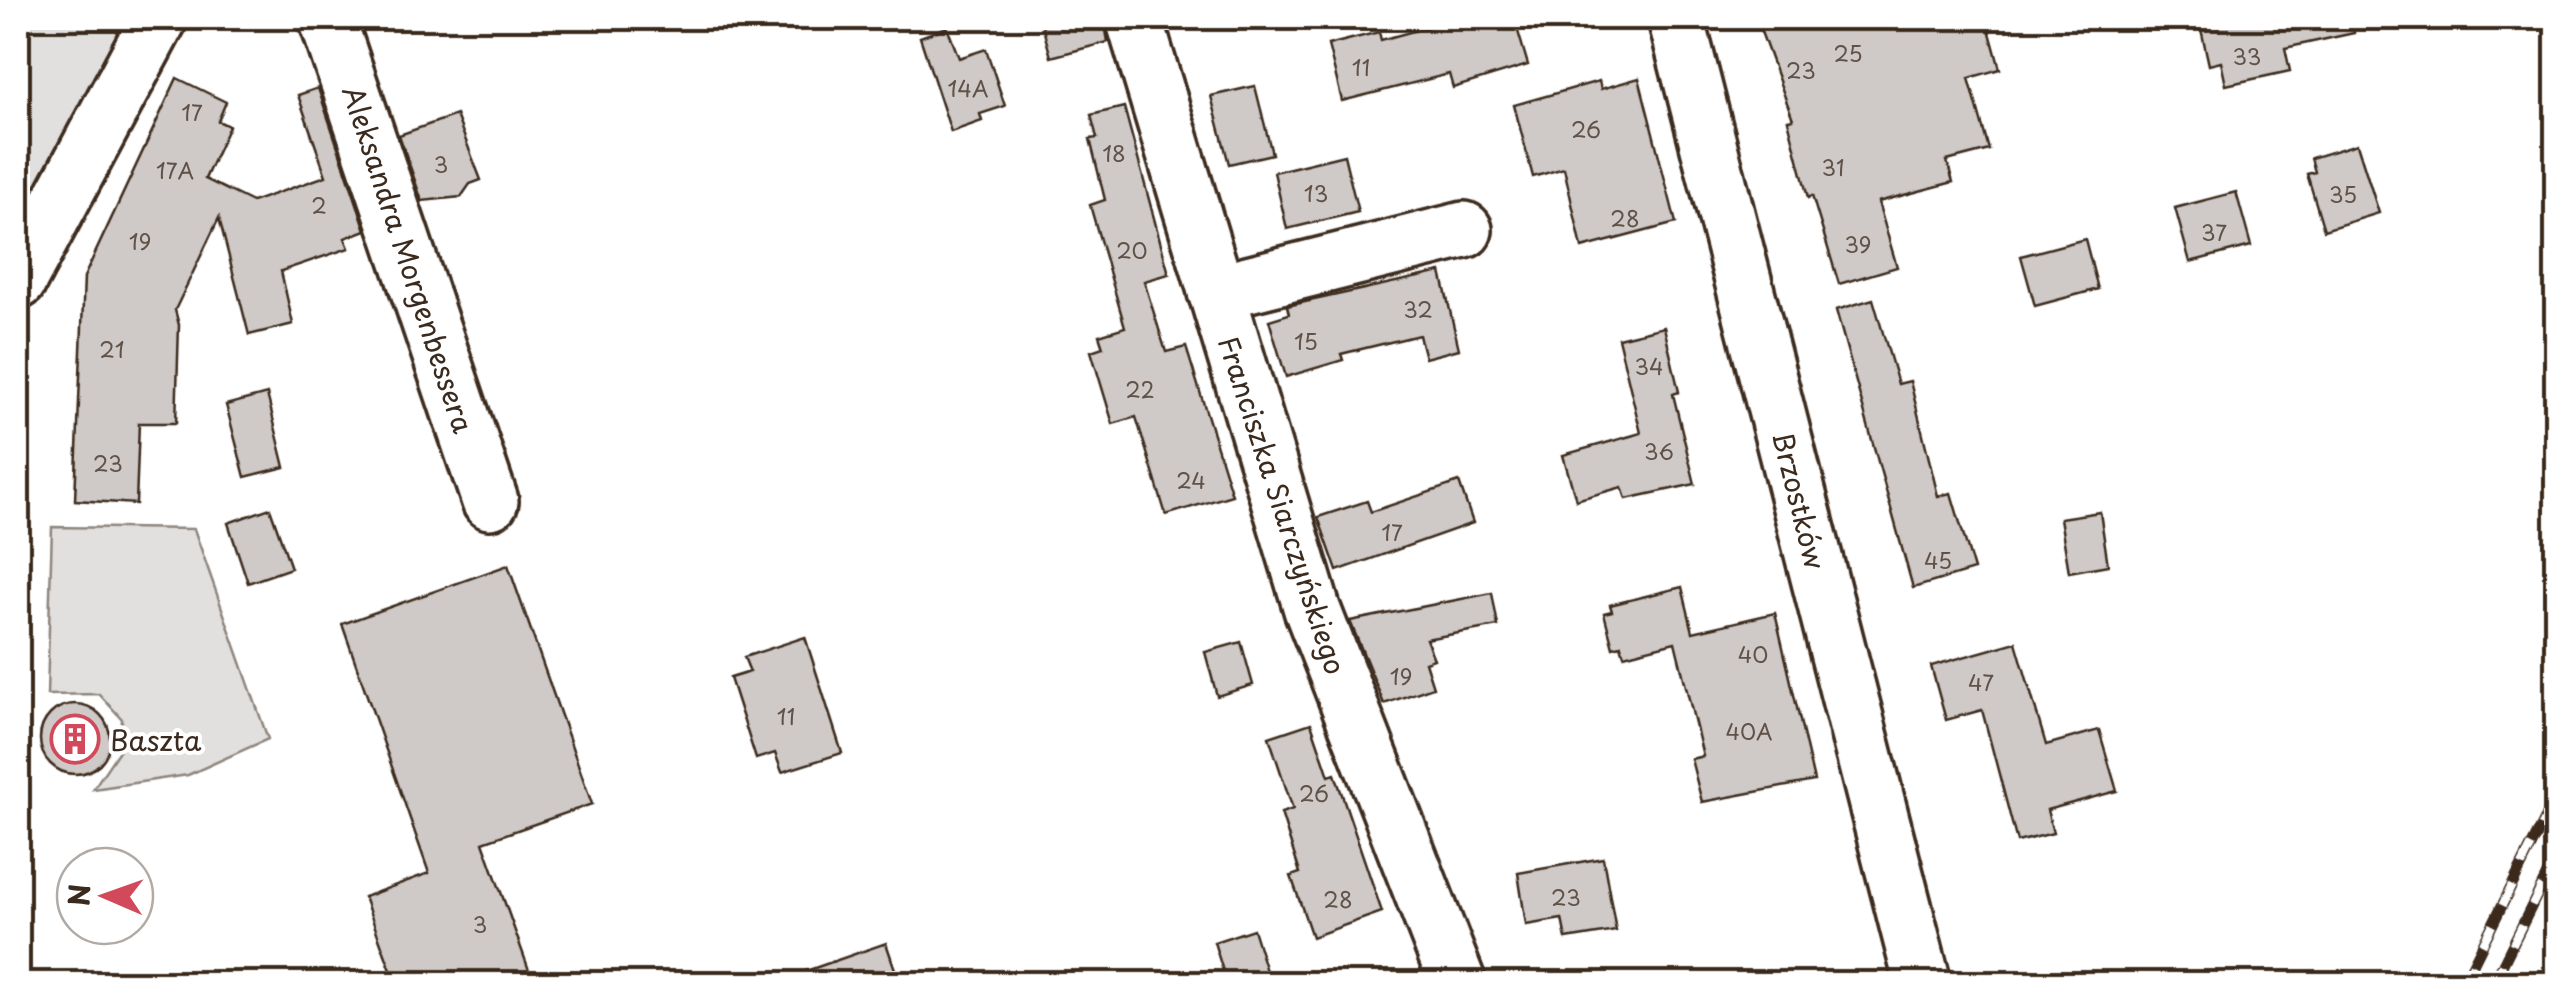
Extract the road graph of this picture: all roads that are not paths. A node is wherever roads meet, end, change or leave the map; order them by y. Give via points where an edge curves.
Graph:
1 (159, 18) edge
2 (327, 18) edge
3 (1134, 18) edge
4 (1676, 18) edge
5 (1464, 230) dead end
6 (18, 281) edge
7 (1216, 292) junction
8 (490, 501) dead end
9 (1458, 984) edge
10 (1923, 984) edge

1 - 6 street
2 - 8 street, Aleksandra Morgenbessera
3 - 7 street, Franciszka Siarczyńskiego
4 - 10 street, Brzostków
5 - 7 street
7 - 9 street, Franciszka Siarczyńskiego via 1312,609

